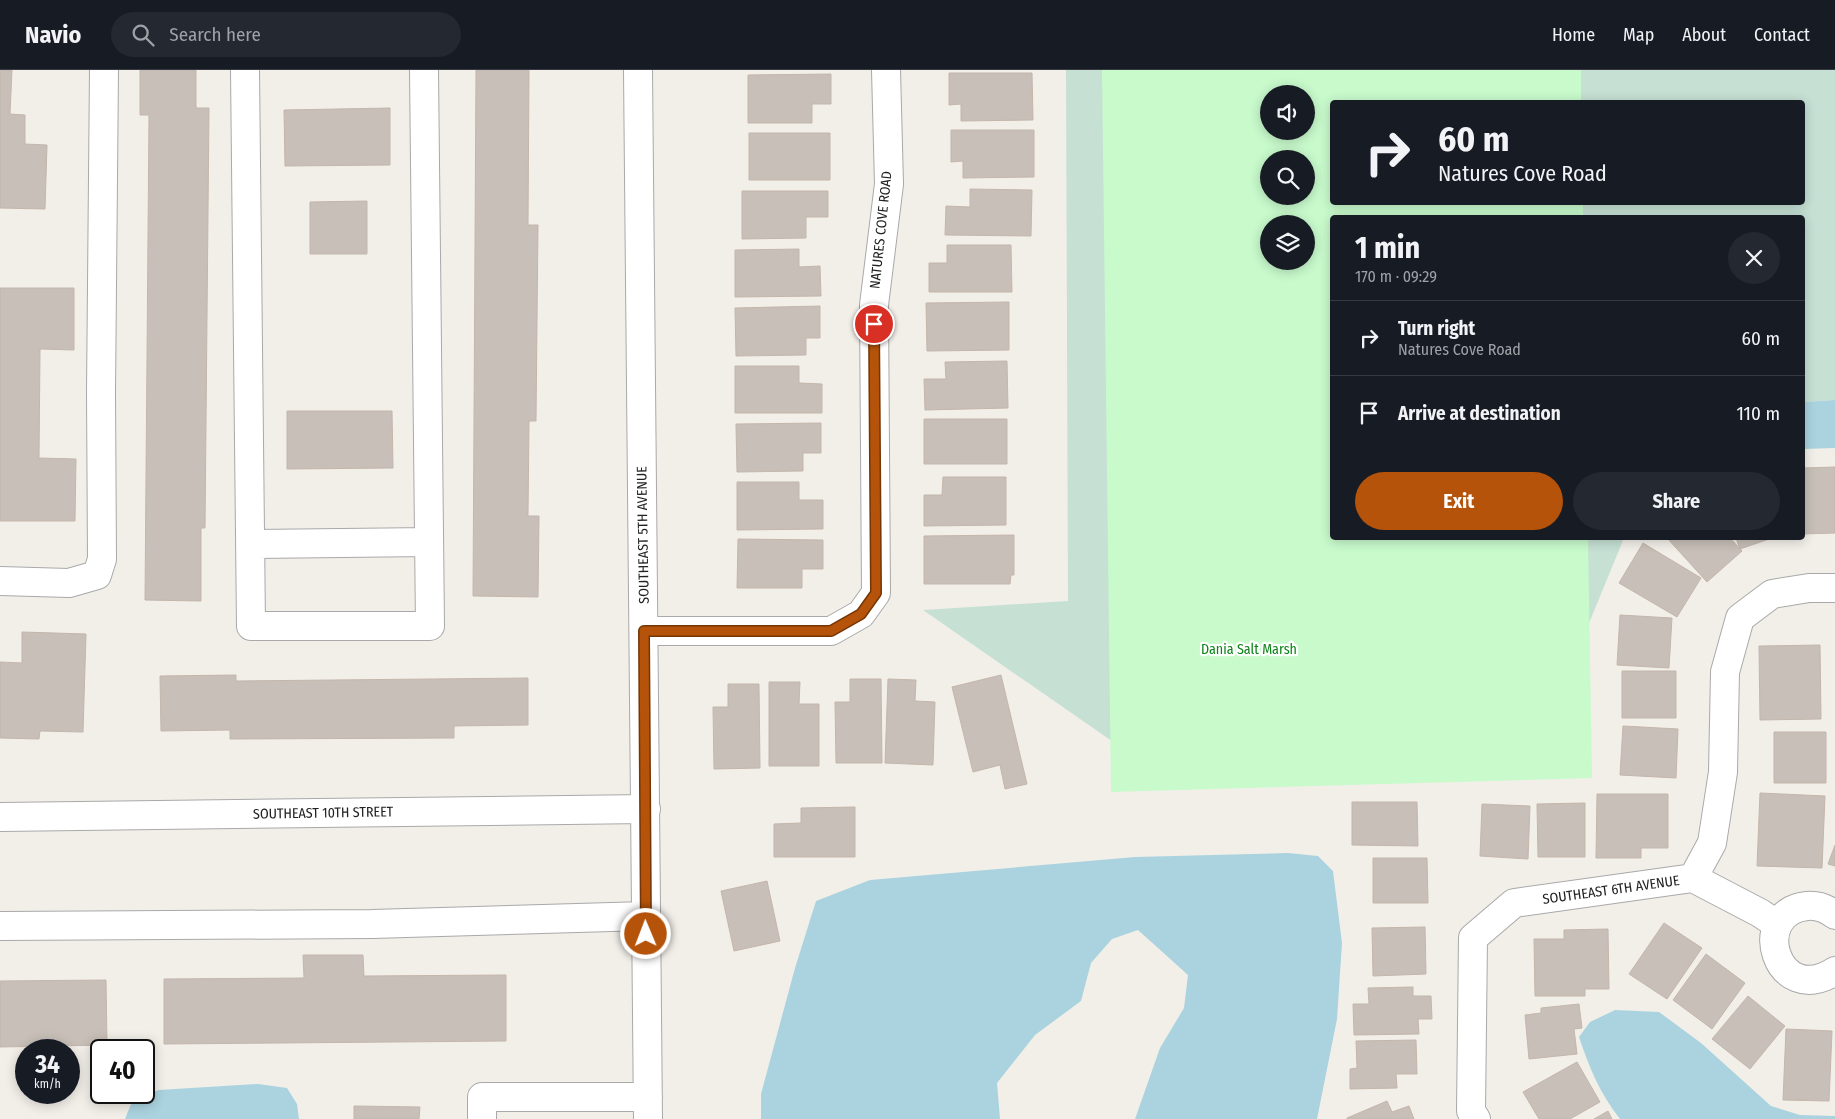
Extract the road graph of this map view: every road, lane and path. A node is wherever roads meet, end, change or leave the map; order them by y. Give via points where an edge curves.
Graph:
1 (104, 70) edge
2 (245, 70) edge
3 (424, 70) edge
4 (638, 70) edge
5 (886, 70) edge
6 (429, 542) junction
7 (250, 544) junction
8 (0, 581) edge
9 (1835, 588) edge
10 (644, 631) junction
11 (646, 809) junction
12 (0, 816) edge
13 (1693, 878) junction
14 (1835, 915) edge
15 (646, 916) junction
16 (1778, 924) junction
17 (0, 926) edge
18 (1835, 971) edge
19 (648, 1108) edge
20 (482, 1119) edge
21 (1476, 1119) edge

1 - 8 street via 102,559 97,575 69,582
2 - 7 street
3 - 6 street
4 - 10 street, SOUTHEAST 5TH AVENUE
5 - 10 street, NATURES COVE ROAD via 888,184 874,305 876,593 861,614 831,631
6 - 7 street
6 - 7 street via 430,626 251,626
9 - 13 street, SOUTHEAST 6TH AVENUE via 1772,594 1740,618 1725,672 1723,772 1712,843
10 - 11 street, SOUTHEAST 5TH AVENUE
11 - 12 street, SOUTHEAST 10TH STREET
11 - 15 street, SOUTHEAST 5TH AVENUE
13 - 16 street
13 - 21 street, SOUTHEAST 6TH AVENUE via 1514,903 1473,938 1471,1112
14 - 16 street via 1816,906 1801,907 1788,913
15 - 17 street via 372,924
15 - 19 street, SOUTHEAST 5TH AVENUE
16 - 18 street via 1773,938 1775,953 1793,976 1821,979
19 - 20 street via 482,1097

